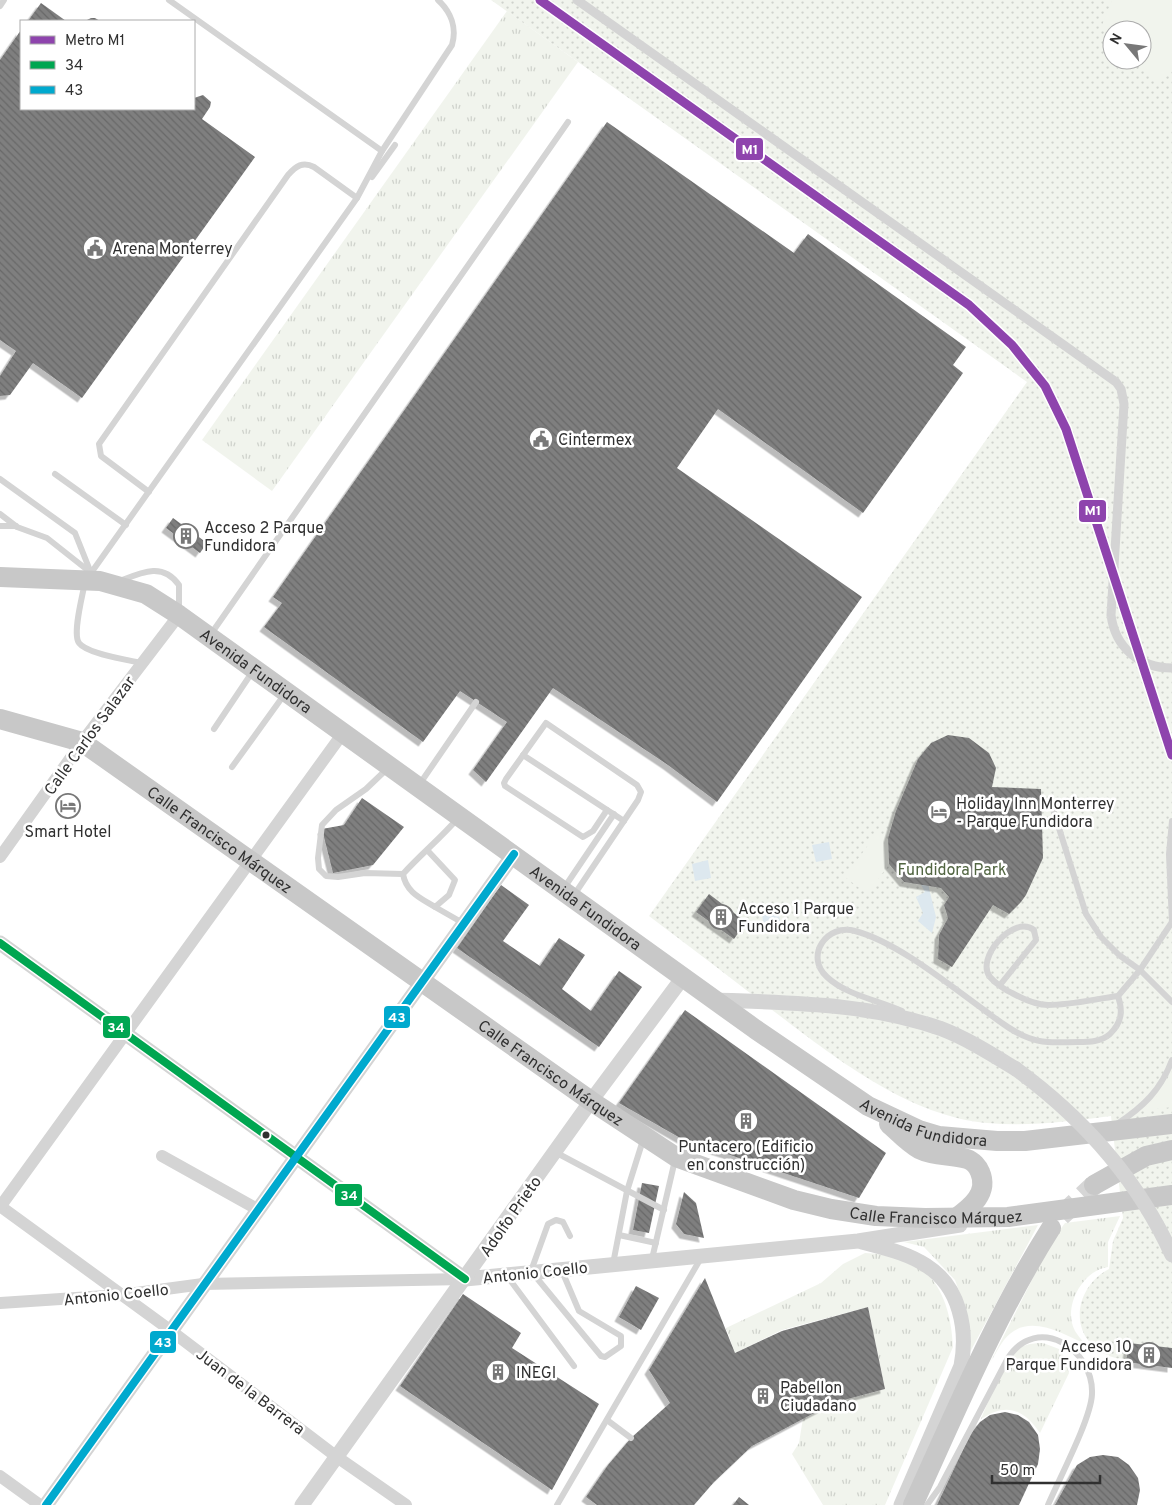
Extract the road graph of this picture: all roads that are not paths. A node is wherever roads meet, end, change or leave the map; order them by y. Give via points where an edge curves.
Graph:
1 (4, 0) edge
2 (169, 0) edge
3 (438, 0) edge
4 (577, 0) edge
5 (0, 6) edge
6 (568, 122) dead end
7 (395, 145) dead end
8 (382, 151) junction
9 (357, 198) junction
10 (55, 474) dead end
11 (0, 479) edge
12 (149, 492) junction
13 (0, 514) edge
14 (126, 524) junction
15 (0, 526) edge
16 (17, 526) junction
17 (0, 578) edge
18 (97, 580) junction
19 (179, 615) junction
20 (209, 636) junction
21 (142, 663) junction
22 (1172, 668) edge
23 (254, 670) junction
24 (286, 692) junction
25 (476, 702) dead end
26 (0, 719) edge
27 (214, 729) dead end
28 (343, 733) junction
29 (82, 742) junction
30 (523, 755) junction
31 (390, 766) junction
32 (232, 767) dead end
33 (418, 786) junction
34 (1052, 806) dead end
35 (608, 810) junction
36 (614, 814) junction
37 (460, 816) junction
38 (624, 821) junction
39 (1172, 821) edge
40 (428, 851) junction
41 (514, 854) junction
42 (0, 857) edge
43 (252, 861) junction
44 (403, 874) junction
45 (568, 893) junction
46 (435, 907) junction
47 (463, 923) junction
48 (1172, 923) edge
49 (0, 943) edge
50 (1140, 970) junction
51 (684, 976) junction
52 (422, 980) junction
53 (1000, 985) junction
54 (1118, 996) junction
55 (716, 1000) junction
56 (1172, 1002) edge
57 (942, 1030) junction
58 (126, 1034) junction
59 (1172, 1060) edge
60 (591, 1101) junction
61 (868, 1106) junction
62 (1172, 1124) edge
63 (1104, 1131) junction
64 (644, 1136) junction
65 (1172, 1150) edge
66 (555, 1152) junction
67 (162, 1156) dead end
68 (295, 1156) junction
69 (676, 1157) junction
70 (1094, 1185) tunnel mouth
71 (628, 1191) junction
72 (1172, 1195) edge
73 (0, 1206) edge
74 (257, 1209) junction
75 (664, 1210) junction
76 (1008, 1217) junction
77 (956, 1218) junction
78 (1051, 1228) tunnel mouth
79 (619, 1235) junction
80 (570, 1236) dead end
81 (858, 1241) junction
82 (656, 1243) junction
83 (1172, 1255) edge
84 (701, 1258) junction
85 (652, 1261) junction
86 (612, 1265) junction
87 (561, 1269) junction
88 (531, 1272) junction
89 (506, 1275) junction
90 (465, 1279) junction
91 (203, 1284) junction
92 (121, 1295) junction
93 (0, 1303) edge
94 (580, 1311) junction
95 (566, 1314) junction
96 (170, 1330) junction
97 (574, 1366) dead end
98 (607, 1420) junction
99 (631, 1438) dead end
100 (337, 1457) junction
101 (0, 1476) edge
102 (40, 1505) edge
103 (46, 1505) edge
104 (302, 1505) edge
105 (406, 1505) edge
106 (557, 1505) edge
107 (900, 1505) edge
108 (913, 1505) edge
109 (927, 1505) edge
110 (1048, 1505) edge

1 - 5 lane
2 - 8 lane
3 - 8 lane via 450,14 455,36 452,45
4 - 22 street via 1116,382 1124,404 1112,628 1124,649 1134,657 1149,664
6 - 20 lane
7 - 9 lane
8 - 9 lane
9 - 12 lane
9 - 12 lane via 309,164 295,167 288,175 99,444 101,456
10 - 14 lane
11 - 18 lane via 74,533
12 - 14 lane
13 - 16 lane
14 - 18 lane
15 - 16 lane
16 - 18 lane via 47,538
17 - 18 main road, Avenida Fundidora
18 - 19 main road, Avenida Fundidora via 146,594
18 - 19 lane via 148,570 166,573 179,585
18 - 21 lane via 76,632 78,643
19 - 20 main road, Avenida Fundidora
19 - 21 street, Calle Carlos Salazar
20 - 23 main road, Avenida Fundidora
21 - 29 street, Calle Carlos Salazar
23 - 24 main road, Avenida Fundidora
23 - 27 lane
24 - 28 main road, Avenida Fundidora
24 - 32 lane
25 - 33 lane
26 - 29 main road, Calle Francisco Márquez
28 - 31 main road, Avenida Fundidora
28 - 43 street
29 - 42 street, Calle Carlos Salazar
29 - 43 main road, Calle Francisco Márquez
30 - 35 lane
30 - 35 lane via 506,779 505,786 578,834 588,835
30 - 38 lane via 546,723 637,785 641,792
31 - 33 main road, Avenida Fundidora
31 - 44 lane via 322,824 318,858 320,869 326,876
33 - 37 main road, Avenida Fundidora
34 - 50 lane via 1086,914 1107,943
35 - 36 lane
36 - 38 lane
36 - 45 lane
37 - 40 lane
37 - 41 main road, Avenida Fundidora
38 - 45 lane
39 - 48 lane via 1169,836
40 - 44 lane
40 - 46 lane via 455,880 449,895
41 - 45 main road, Avenida Fundidora
41 - 47 street
43 - 52 main road, Calle Francisco Márquez
43 - 58 street
44 - 46 lane via 404,884 411,892
45 - 51 main road, Avenida Fundidora
46 - 47 lane
47 - 52 street
48 - 50 lane
49 - 58 street
50 - 54 lane
50 - 56 lane
51 - 55 main road, Avenida Fundidora
51 - 60 street, Adolfo Prieto
52 - 60 main road, Calle Francisco Márquez
52 - 68 street
53 - 53 lane via 990,978 987,971 990,954 1011,930 1030,927 1036,937 1034,945
53 - 54 lane via 1022,998 1049,1005
54 - 57 lane via 1122,1012 1120,1020 1108,1036 1086,1042 1044,1042 1010,1029 886,943 854,930 845,930 833,932 819,946 820,970 838,985
55 - 57 street via 806,1002 871,1011
55 - 61 main road, Avenida Fundidora
57 - 83 street, bridge via 1016,1069 1087,1130 1128,1178 1158,1225
58 - 68 street
58 - 73 street
59 - 63 lane via 1162,1083 1150,1098 1137,1111
60 - 64 main road, Calle Francisco Márquez
60 - 66 street, Adolfo Prieto
61 - 63 main road, Avenida Fundidora via 939,1136 1025,1141
61 - 77 main road via 917,1148 935,1155 968,1159 978,1167 984,1180 980,1195
62 - 63 main road, Avenida Fundidora
64 - 69 main road, Calle Francisco Márquez
64 - 71 lane
65 - 70 main road via 1146,1156
66 - 71 lane
66 - 90 street, Adolfo Prieto
67 - 74 street
68 - 74 street
68 - 90 street
69 - 75 lane
69 - 77 main road, Calle Francisco Márquez via 822,1207 876,1216
71 - 75 lane
71 - 79 lane
72 - 76 main road, Calle Francisco Márquez
73 - 92 street, Juan de la Barrera
74 - 91 street
75 - 82 lane
76 - 77 main road, Calle Francisco Márquez
76 - 81 street, Antonio Coello
78 - 108 main road via 1020,1278
79 - 82 lane
79 - 86 lane
80 - 88 lane via 563,1222 556,1220 548,1224
81 - 84 street, Antonio Coello
81 - 107 street via 902,1253 927,1266 942,1278 956,1300 962,1324 965,1346 961,1366
82 - 85 lane
84 - 85 street, Antonio Coello
84 - 98 lane
85 - 86 street, Antonio Coello
86 - 87 street, Antonio Coello
87 - 88 street, Antonio Coello
87 - 94 lane
88 - 89 street, Antonio Coello
88 - 95 lane
89 - 90 street, Antonio Coello
89 - 97 lane
90 - 91 street, Antonio Coello
90 - 100 street, Adolfo Prieto
91 - 92 street, Antonio Coello
91 - 96 street
92 - 93 street, Antonio Coello
92 - 96 street, Juan de la Barrera
94 - 95 lane
94 - 95 lane via 617,1334 622,1340 621,1346 602,1357
96 - 100 street, Juan de la Barrera
96 - 103 street
98 - 99 lane
98 - 106 lane
100 - 104 street, Adolfo Prieto
100 - 105 street, Juan de la Barrera
101 - 102 street
109 - 110 lane via 1013,1350 1035,1337 1052,1338 1069,1345 1090,1372 1092,1396 1084,1423

